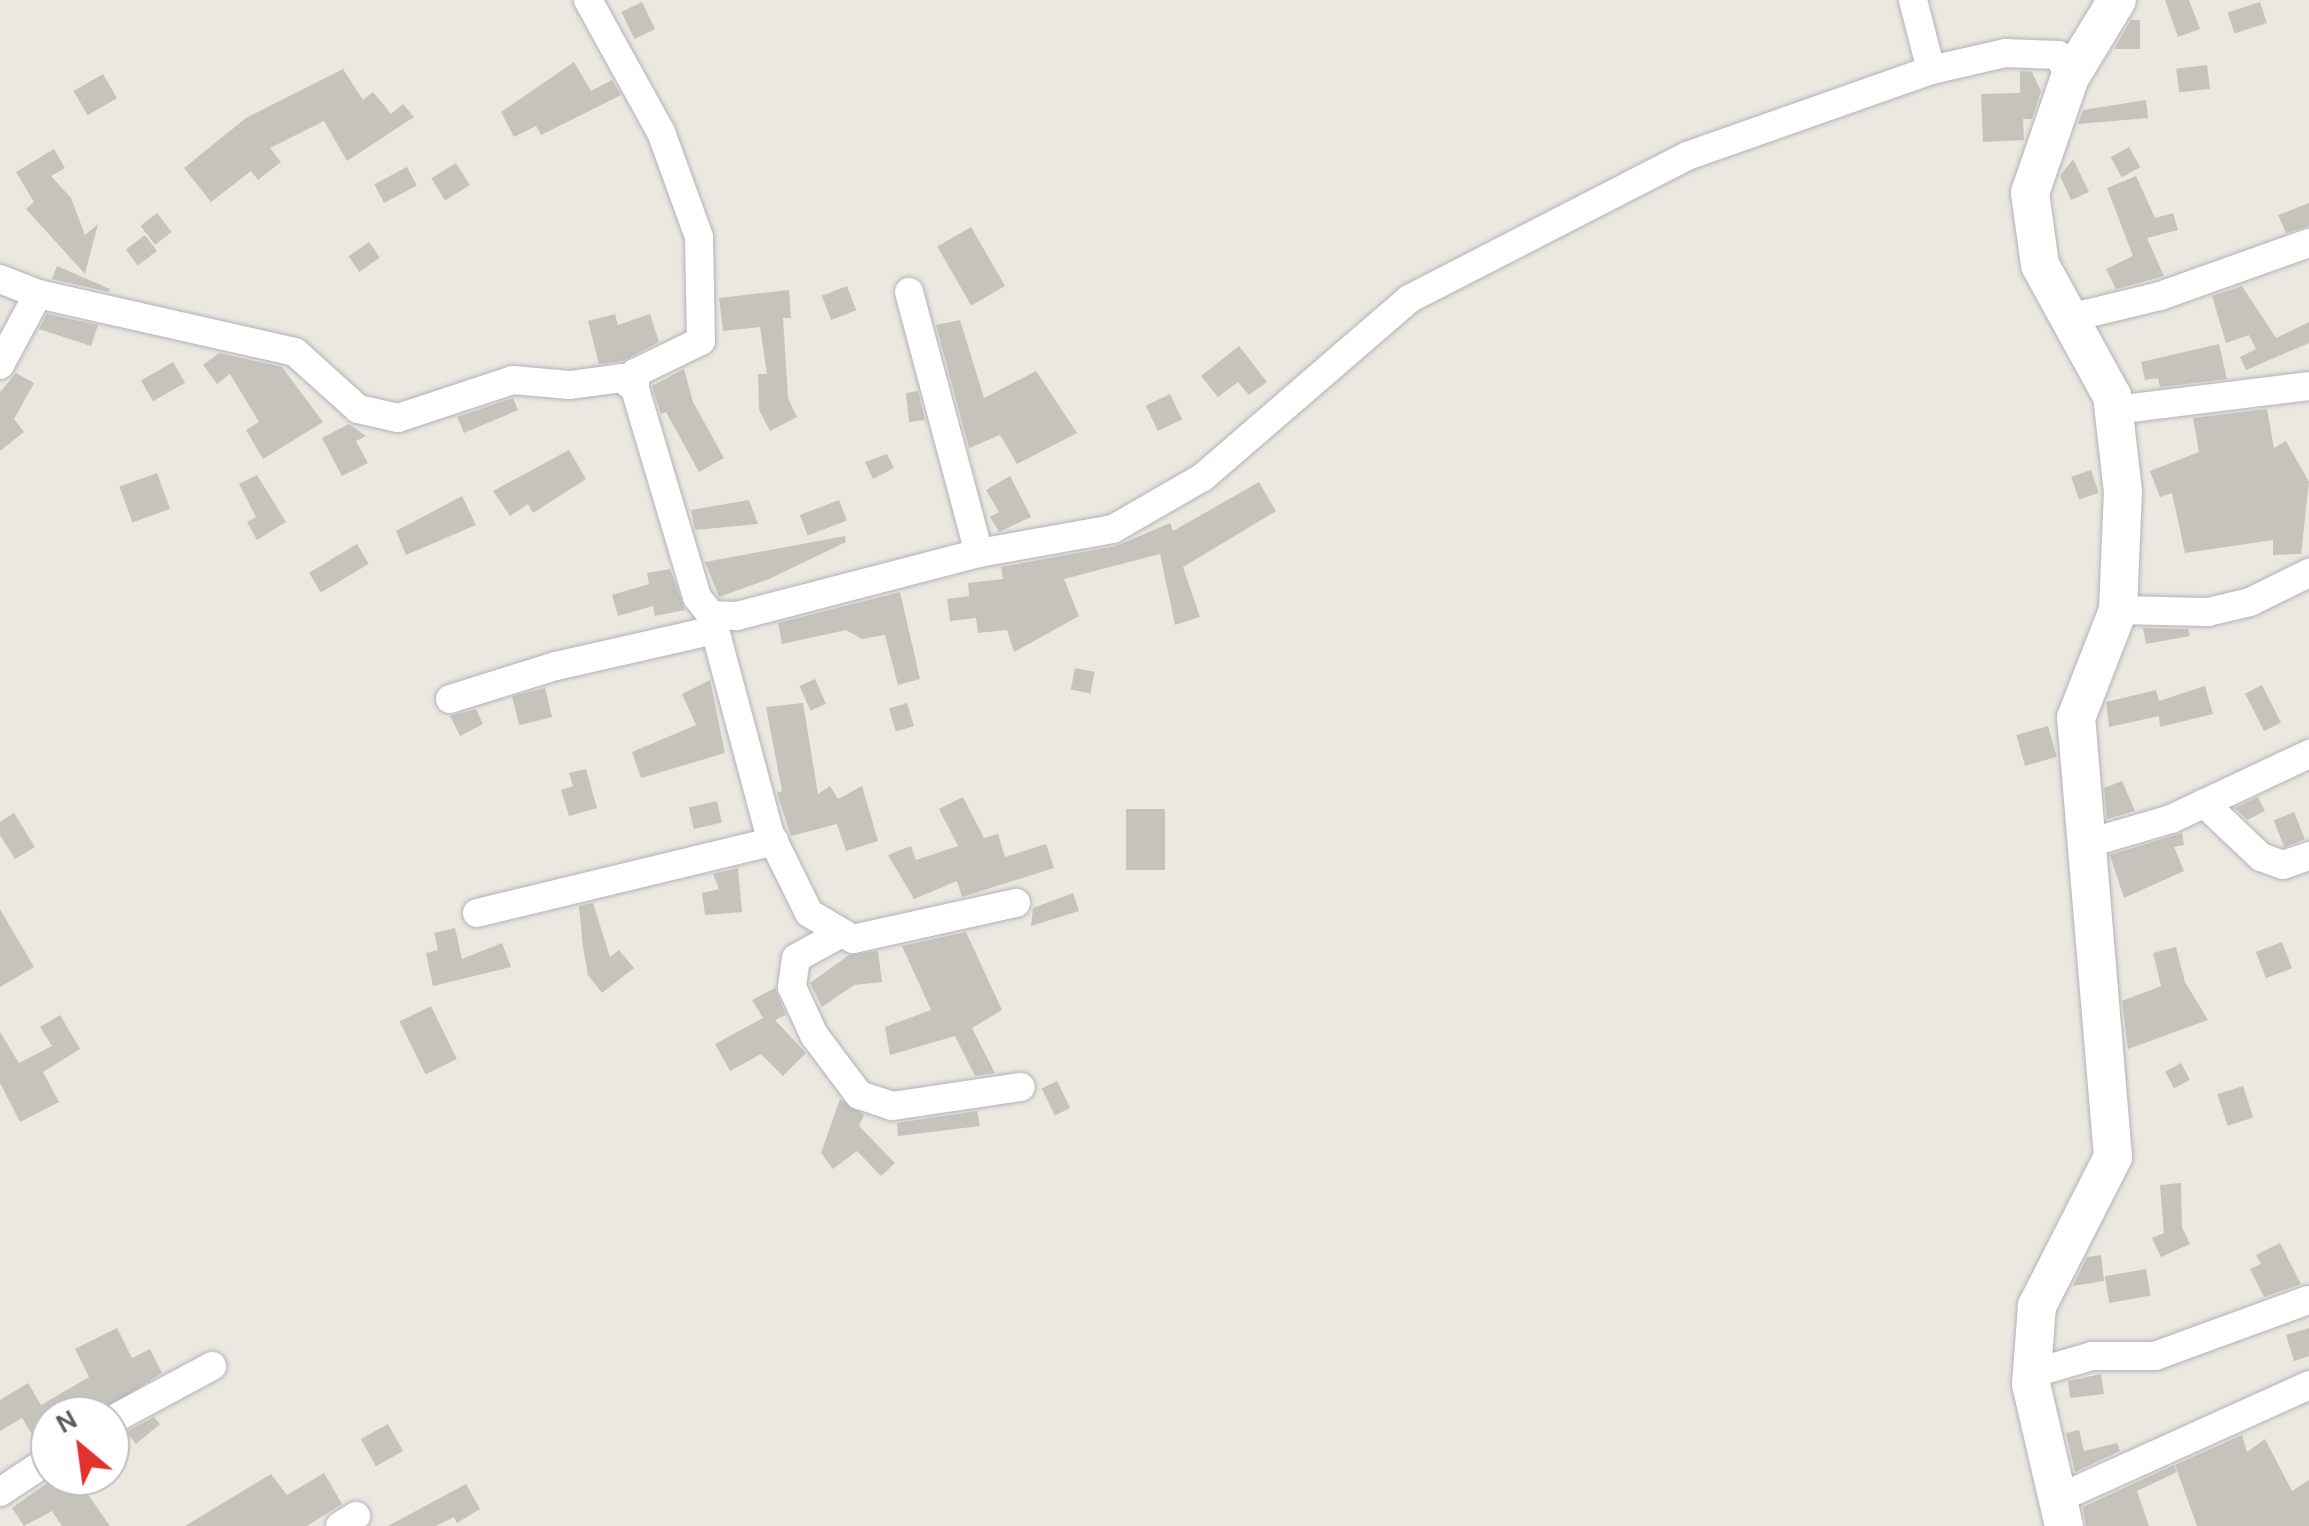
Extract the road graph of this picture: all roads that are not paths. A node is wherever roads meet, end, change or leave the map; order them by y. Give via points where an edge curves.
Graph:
1 (588, 0) edge
2 (1913, 0) edge
3 (2117, 0) edge
4 (1931, 70) junction
5 (2070, 77) junction
6 (2309, 243) edge
7 (0, 278) edge
8 (909, 292) dead end
9 (38, 294) junction
10 (2069, 318) junction
11 (0, 365) edge
12 (2309, 386) edge
13 (635, 390) junction
14 (2116, 410) junction
15 (978, 553) junction
16 (2309, 573) edge
17 (2118, 610) junction
18 (713, 622) junction
19 (450, 699) dead end
20 (2309, 754) edge
21 (2204, 803) junction
22 (774, 841) junction
23 (2089, 844) junction
24 (2309, 856) edge
25 (1016, 902) dead end
26 (478, 912) dead end
27 (840, 934) junction
28 (1021, 1087) dead end
29 (2308, 1300) edge
30 (212, 1366) dead end
31 (2034, 1373) junction
32 (2309, 1385) edge
33 (130, 1410) edge
34 (30, 1472) edge
35 (0, 1492) edge
36 (2060, 1512) edge

1 - 13 street via 661,132 699,237 701,342 635,373
2 - 4 street
3 - 5 street
4 - 5 street via 2006,53 2058,55
4 - 15 street via 1687,156 1409,299 1203,477 1112,529
5 - 10 street via 2030,192 2040,265
6 - 10 street via 2160,296
7 - 9 street
8 - 15 street
9 - 11 street
9 - 13 street via 295,352 358,409 398,418 513,380 570,385 622,378
10 - 14 street
12 - 14 street
13 - 18 street via 698,597
14 - 17 street via 2123,492
15 - 18 street
16 - 17 street via 2250,602 2208,612
17 - 23 street via 2076,718
18 - 19 street
18 - 22 street
20 - 21 street
21 - 23 street
21 - 24 street via 2261,857 2282,865
22 - 26 street
22 - 27 street via 808,912
23 - 31 street via 2112,1157 2036,1306
25 - 27 street via 883,934
27 - 28 street via 796,958 792,987 814,1035 858,1095 892,1106
29 - 31 street via 2155,1356 2092,1356
30 - 33 street
31 - 36 street
32 - 36 street
34 - 35 street

